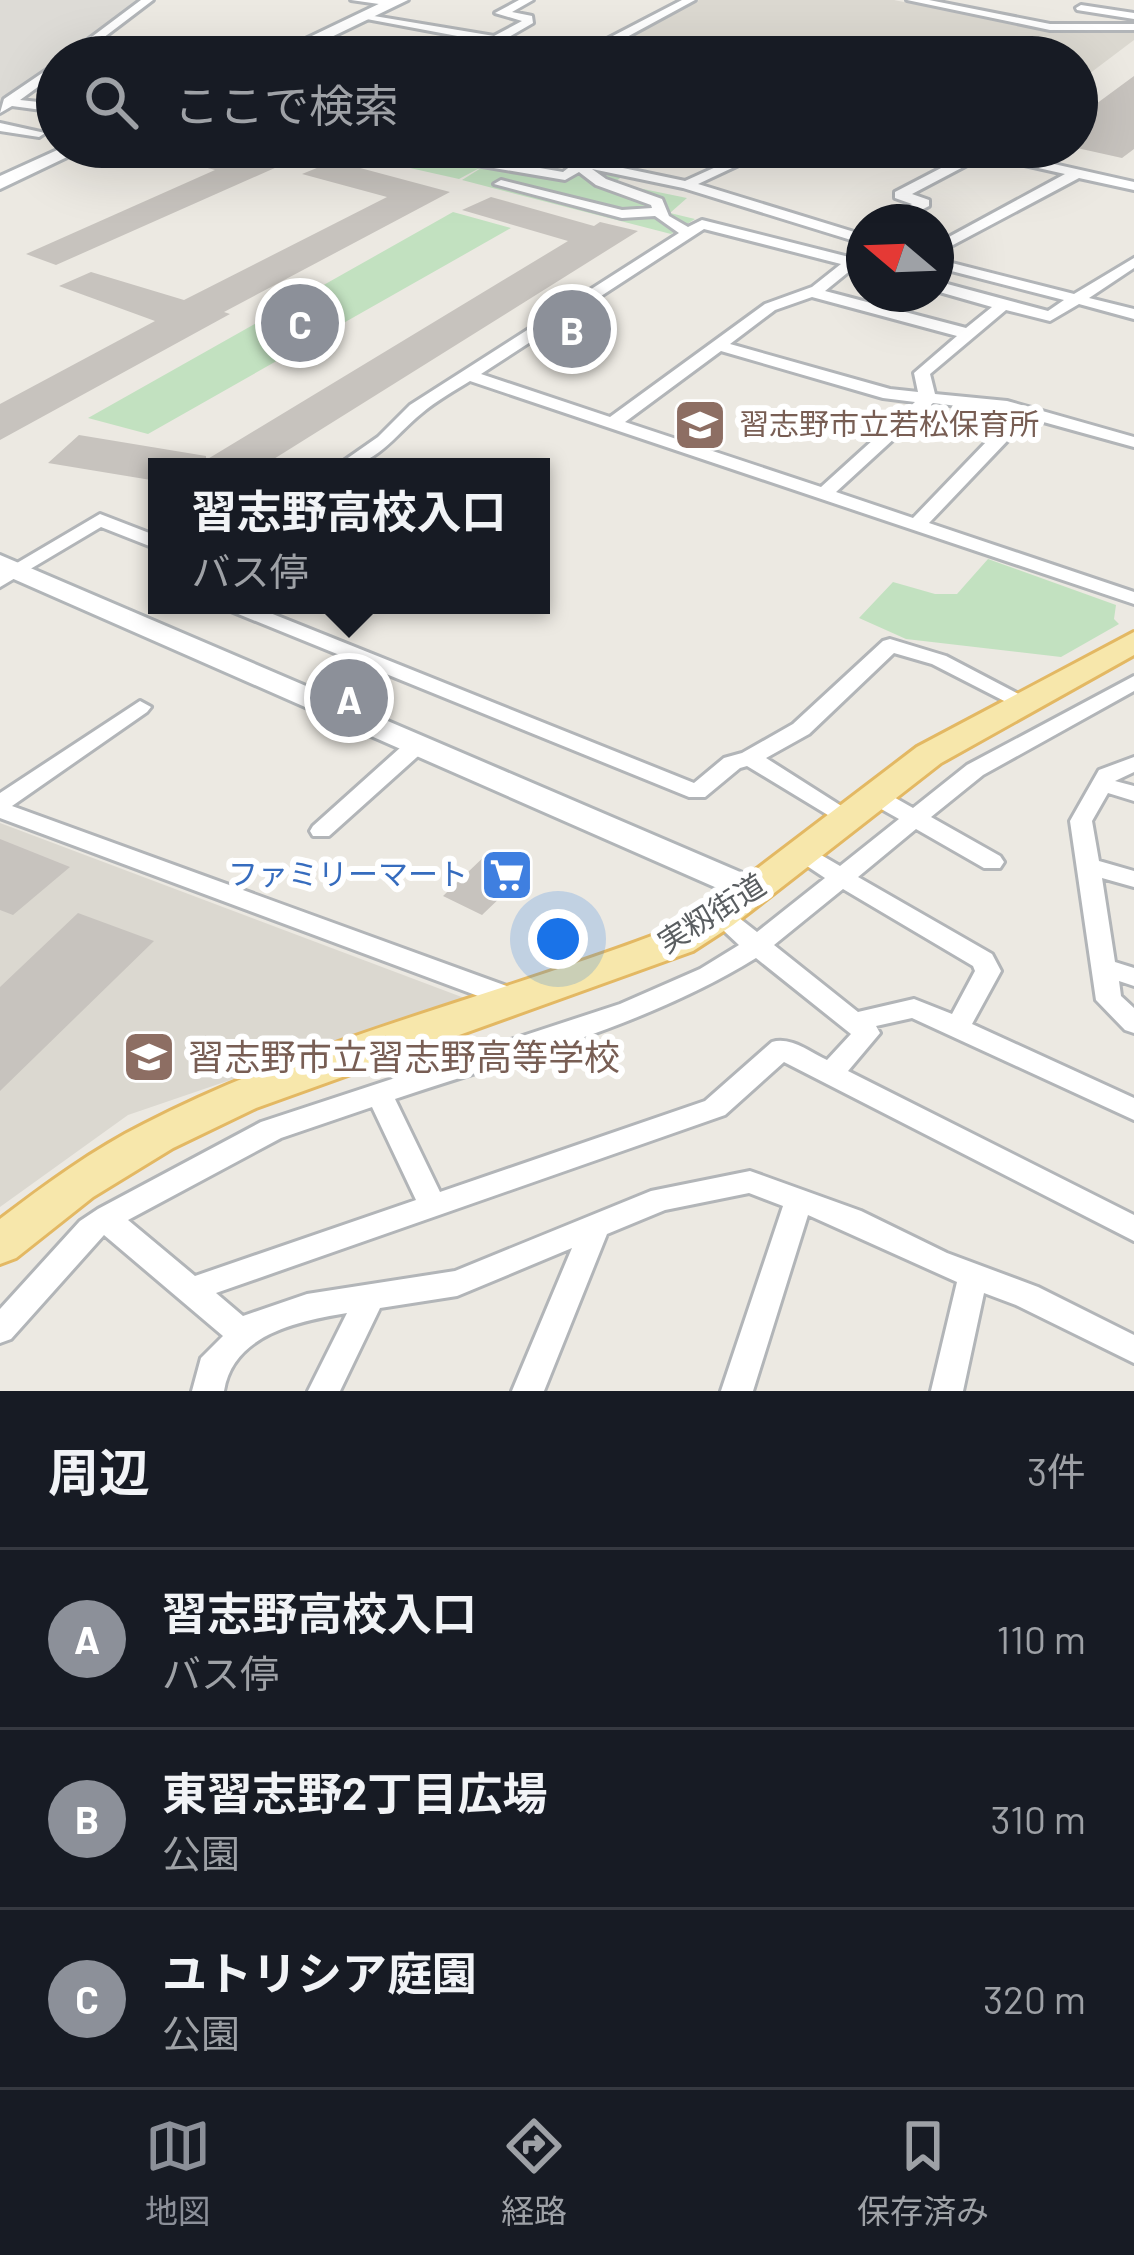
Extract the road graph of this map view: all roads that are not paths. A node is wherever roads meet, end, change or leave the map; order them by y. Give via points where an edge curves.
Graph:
1 (148, 0) edge
2 (528, 0) edge
3 (690, 0) edge
4 (912, 0) edge
5 (986, 0) edge
6 (1094, 0) edge
7 (396, 2) edge
8 (359, 8) edge
9 (1081, 8) junction
10 (967, 11) junction
11 (1134, 16) edge
12 (1050, 27) junction
13 (1134, 27) edge
14 (101, 36) edge
15 (312, 36) edge
16 (468, 36) edge
17 (498, 36) edge
18 (621, 36) edge
19 (36, 82) edge
20 (4, 106) edge
21 (36, 107) edge
22 (0, 127) edge
23 (36, 133) edge
24 (36, 167) edge
25 (524, 168) edge
26 (576, 168) edge
27 (582, 168) edge
28 (606, 168) edge
29 (724, 168) edge
30 (951, 168) edge
31 (1054, 168) edge
32 (530, 169) junction
33 (611, 169) joint
34 (1077, 173) junction
35 (0, 183) edge
36 (686, 185) junction
37 (1134, 186) edge
38 (922, 204) edge
39 (657, 206) junction
40 (689, 232) junction
41 (846, 232) edge
42 (954, 240) edge
43 (846, 261) edge
44 (1134, 262) edge
45 (954, 268) edge
46 (846, 271) edge
47 (954, 291) edge
48 (810, 292) junction
49 (1073, 299) junction
50 (1003, 305) junction
51 (1134, 314) edge
52 (968, 334) junction
53 (718, 345) junction
54 (468, 375) junction
55 (928, 399) junction
56 (1026, 411) junction
57 (612, 423) junction
58 (1134, 442) edge
59 (358, 458) edge
60 (824, 494) junction
61 (916, 525) junction
62 (148, 539) edge
63 (6, 571) edge
64 (1134, 598) edge
65 (255, 614) edge
66 (1134, 642) edge
67 (1134, 682) edge
68 (1021, 701) junction
69 (140, 707) dead end
70 (418, 744) junction
71 (750, 758) junction
72 (1134, 764) edge
73 (1102, 784) junction
74 (1134, 794) edge
75 (0, 807) edge
76 (861, 807) junction
77 (914, 818) junction
78 (321, 831) dead end
79 (801, 854) junction
80 (992, 862) dead end
81 (1088, 866) junction
82 (841, 877) junction
83 (1134, 879) edge
84 (754, 890) junction
85 (720, 916) junction
86 (759, 944) junction
87 (1104, 968) junction
88 (1134, 976) edge
89 (514, 999) junction
90 (854, 1022) junction
91 (1134, 1023) edge
92 (956, 1028) junction
93 (830, 1074) junction
94 (379, 1094) junction
95 (1134, 1109) edge
96 (799, 1200) junction
97 (431, 1204) junction
98 (106, 1219) junction
99 (597, 1224) junction
100 (1134, 1228) edge
101 (0, 1245) edge
102 (973, 1275) junction
103 (190, 1290) junction
104 (371, 1294) junction
105 (0, 1330) edge
106 (243, 1334) junction
107 (1134, 1350) edge
108 (208, 1391) edge
109 (324, 1391) edge
110 (528, 1391) edge
111 (737, 1391) edge
112 (947, 1391) edge

1 - 14 street
2 - 17 street via 501,13 527,23
3 - 18 street
4 - 10 street
5 - 10 street
6 - 9 street
7 - 8 street
8 - 15 street
8 - 16 street
9 - 11 street
9 - 12 street
10 - 12 street
12 - 13 street
19 - 20 street
20 - 21 street
22 - 23 street
24 - 35 street
25 - 32 street
26 - 32 street via 565,176
27 - 39 street
28 - 33 street
29 - 36 street
30 - 38 street via 900,195
31 - 34 street
32 - 39 street via 509,180
33 - 36 street
34 - 37 street
34 - 42 street
36 - 41 street
39 - 40 street
40 - 43 street via 702,224
40 - 54 street
44 - 49 street
45 - 49 street
46 - 48 street
47 - 50 street
48 - 52 street
48 - 53 street via 770,307
49 - 50 street via 1050,316
49 - 51 street
50 - 52 street
52 - 55 street via 922,374
53 - 55 street
53 - 57 street
54 - 57 street
54 - 59 street
55 - 56 street
55 - 60 street
56 - 58 street
56 - 61 street
57 - 60 street
60 - 61 street
61 - 64 street
62 - 63 street via 100,520
63 - 70 street
65 - 71 street via 697,792
66 - 68 main road, 実籾街道
67 - 77 street via 1001,754
68 - 71 street via 890,645 801,729
68 - 76 main road, 実籾街道
69 - 75 street
70 - 78 street
70 - 84 street
71 - 76 street
72 - 73 street
73 - 74 street
73 - 81 street via 1081,821
75 - 89 street
76 - 77 street
76 - 79 main road, 実籾街道
77 - 80 street
77 - 82 street
79 - 82 street
79 - 84 main road, 実籾街道
81 - 83 street
81 - 87 street
82 - 86 street
82 - 92 street via 988,966
84 - 85 main road, 実籾街道
85 - 86 street
85 - 89 main road, 実籾街道 via 638,958
86 - 90 street
86 - 94 street via 629,1011
87 - 88 street
87 - 91 street via 1109,1000
89 - 101 main road, 実籾街道 via 208,1108 79,1182
90 - 92 street via 914,1008
90 - 93 street via 867,1033
92 - 95 street
93 - 97 street via 782,1049 715,1108
93 - 100 street
94 - 97 street
94 - 98 street via 271,1130
96 - 99 street via 750,1182 661,1199
96 - 102 street
96 - 111 street
97 - 103 street
98 - 103 street
98 - 105 street
99 - 104 street via 457,1282
99 - 110 street
102 - 107 street
102 - 112 street
103 - 106 street
104 - 106 street via 307,1307
104 - 109 street
106 - 108 street via 212,1368

